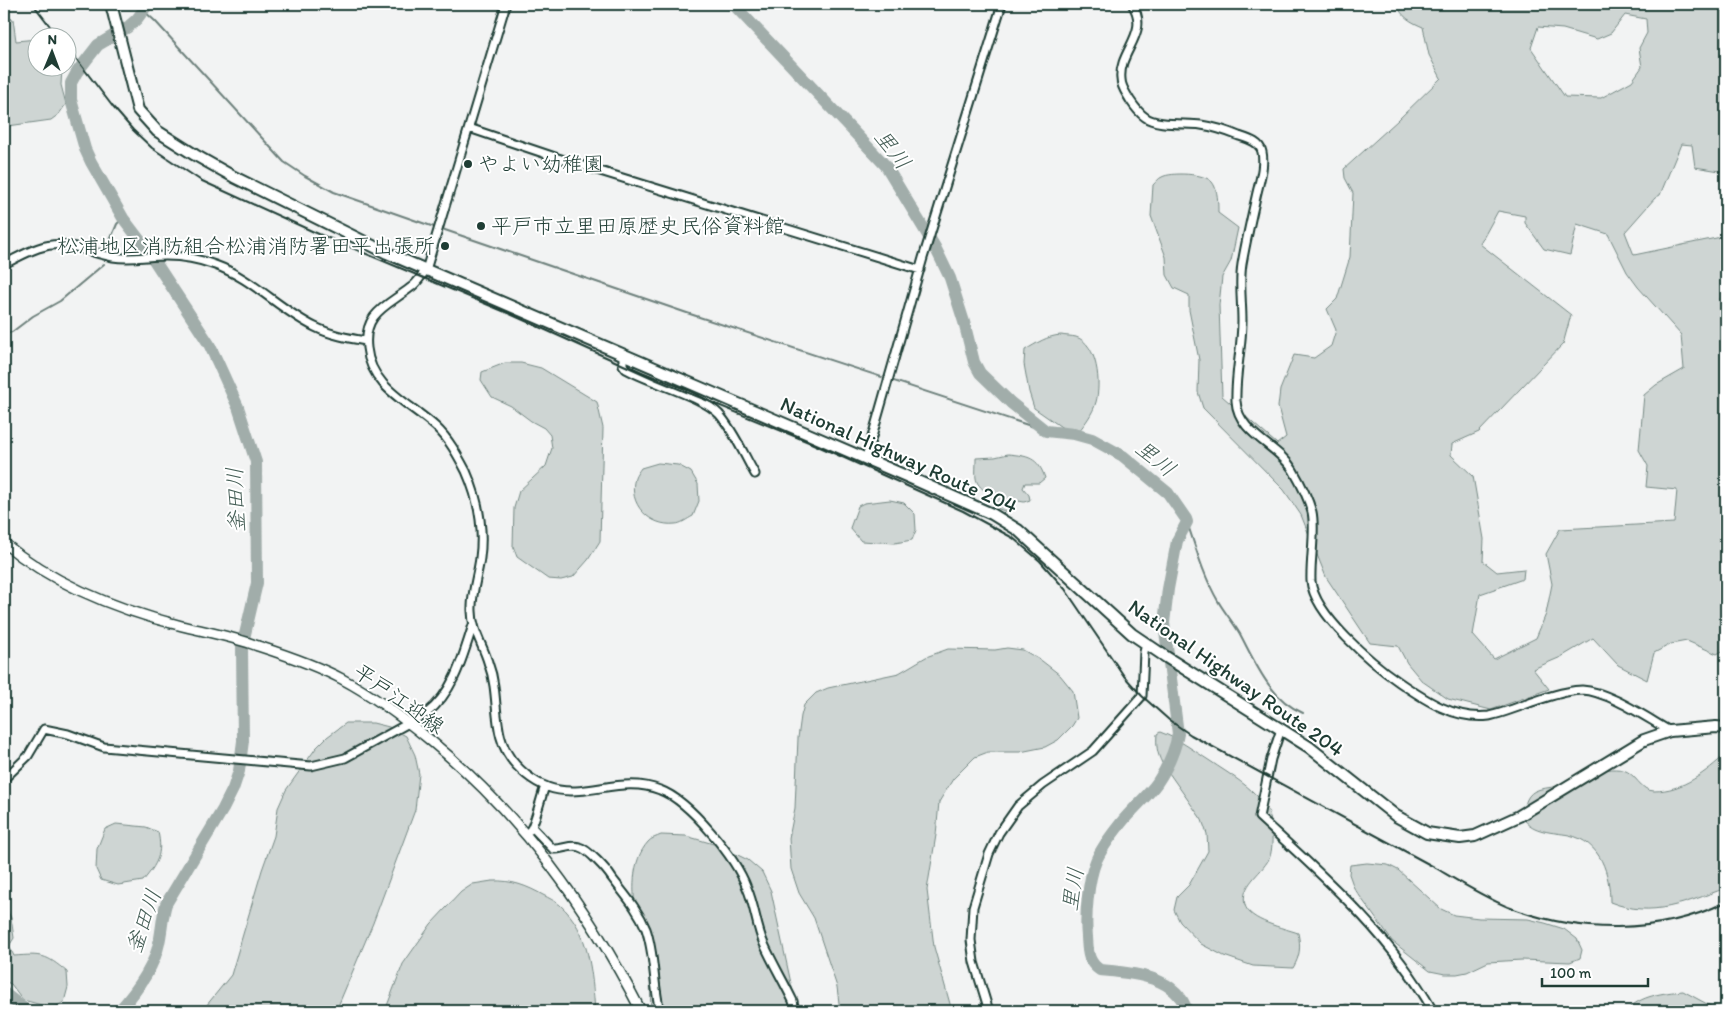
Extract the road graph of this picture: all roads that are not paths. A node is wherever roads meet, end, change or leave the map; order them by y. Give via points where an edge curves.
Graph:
1 (506, 4) edge
2 (1002, 4) edge
3 (1132, 4) edge
4 (112, 7) edge
5 (469, 128) junction
6 (4, 264) edge
7 (426, 270) junction
8 (920, 270) junction
9 (366, 341) junction
10 (623, 354) junction
11 (866, 458) junction
12 (754, 474) dead end
13 (4, 543) edge
14 (473, 625) junction
15 (1146, 644) junction
16 (409, 723) junction
17 (1726, 728) edge
18 (1281, 729) junction
19 (1670, 732) junction
20 (4, 779) edge
21 (545, 786) junction
22 (529, 830) junction
23 (641, 1011) edge
24 (660, 1011) edge
25 (795, 1011) edge
26 (989, 1011) edge
27 (1433, 1011) edge

1 - 5 street
2 - 8 street
3 - 19 street via 1138,16 1137,31 1124,59 1120,80 1133,105 1146,118 1218,128 1253,141 1262,152 1262,172 1241,269 1242,319 1236,405 1244,423 1284,457 1307,498 1312,514 1311,584 1321,607 1368,660 1444,709 1462,715 1488,716 1580,690 1597,692
4 - 7 highway, National Highway Route 204 via 138,110 157,131 234,177
5 - 7 street
5 - 8 street
6 - 9 street via 54,244 113,257 184,257 217,266 236,276 313,326
7 - 9 street via 412,287 378,311 370,321
7 - 10 highway, National Highway Route 204
8 - 11 street
9 - 14 street via 368,358 376,375 394,395 438,429 467,473 476,499 481,534
10 - 11 highway, National Highway Route 204
10 - 12 street via 626,369 699,401 720,415
11 - 15 highway, National Highway Route 204 via 1002,519
13 - 16 main road, 平戸江迎線 via 44,572 98,598 310,664 376,698
14 - 16 street via 452,683 437,705
14 - 21 street via 488,660 498,726 505,749 514,764
15 - 18 highway, National Highway Route 204
15 - 26 street via 1142,696 1094,751 1018,806 989,854 973,907 971,940
16 - 20 street via 345,758 311,766 104,747 44,728 28,756
16 - 22 main road, 平戸江迎線
17 - 19 highway, National Highway Route 204
18 - 19 highway, National Highway Route 204 via 1309,747 1396,816 1427,833 1460,838 1475,836 1513,820 1644,740
18 - 27 street via 1259,817 1369,922 1396,955
21 - 22 street
21 - 25 street via 572,792 646,786 662,790 683,804 720,843 739,870 748,888 764,944
22 - 23 main road, 平戸江迎線 via 597,931
22 - 24 street via 553,850 580,847 605,868 631,900 651,946

